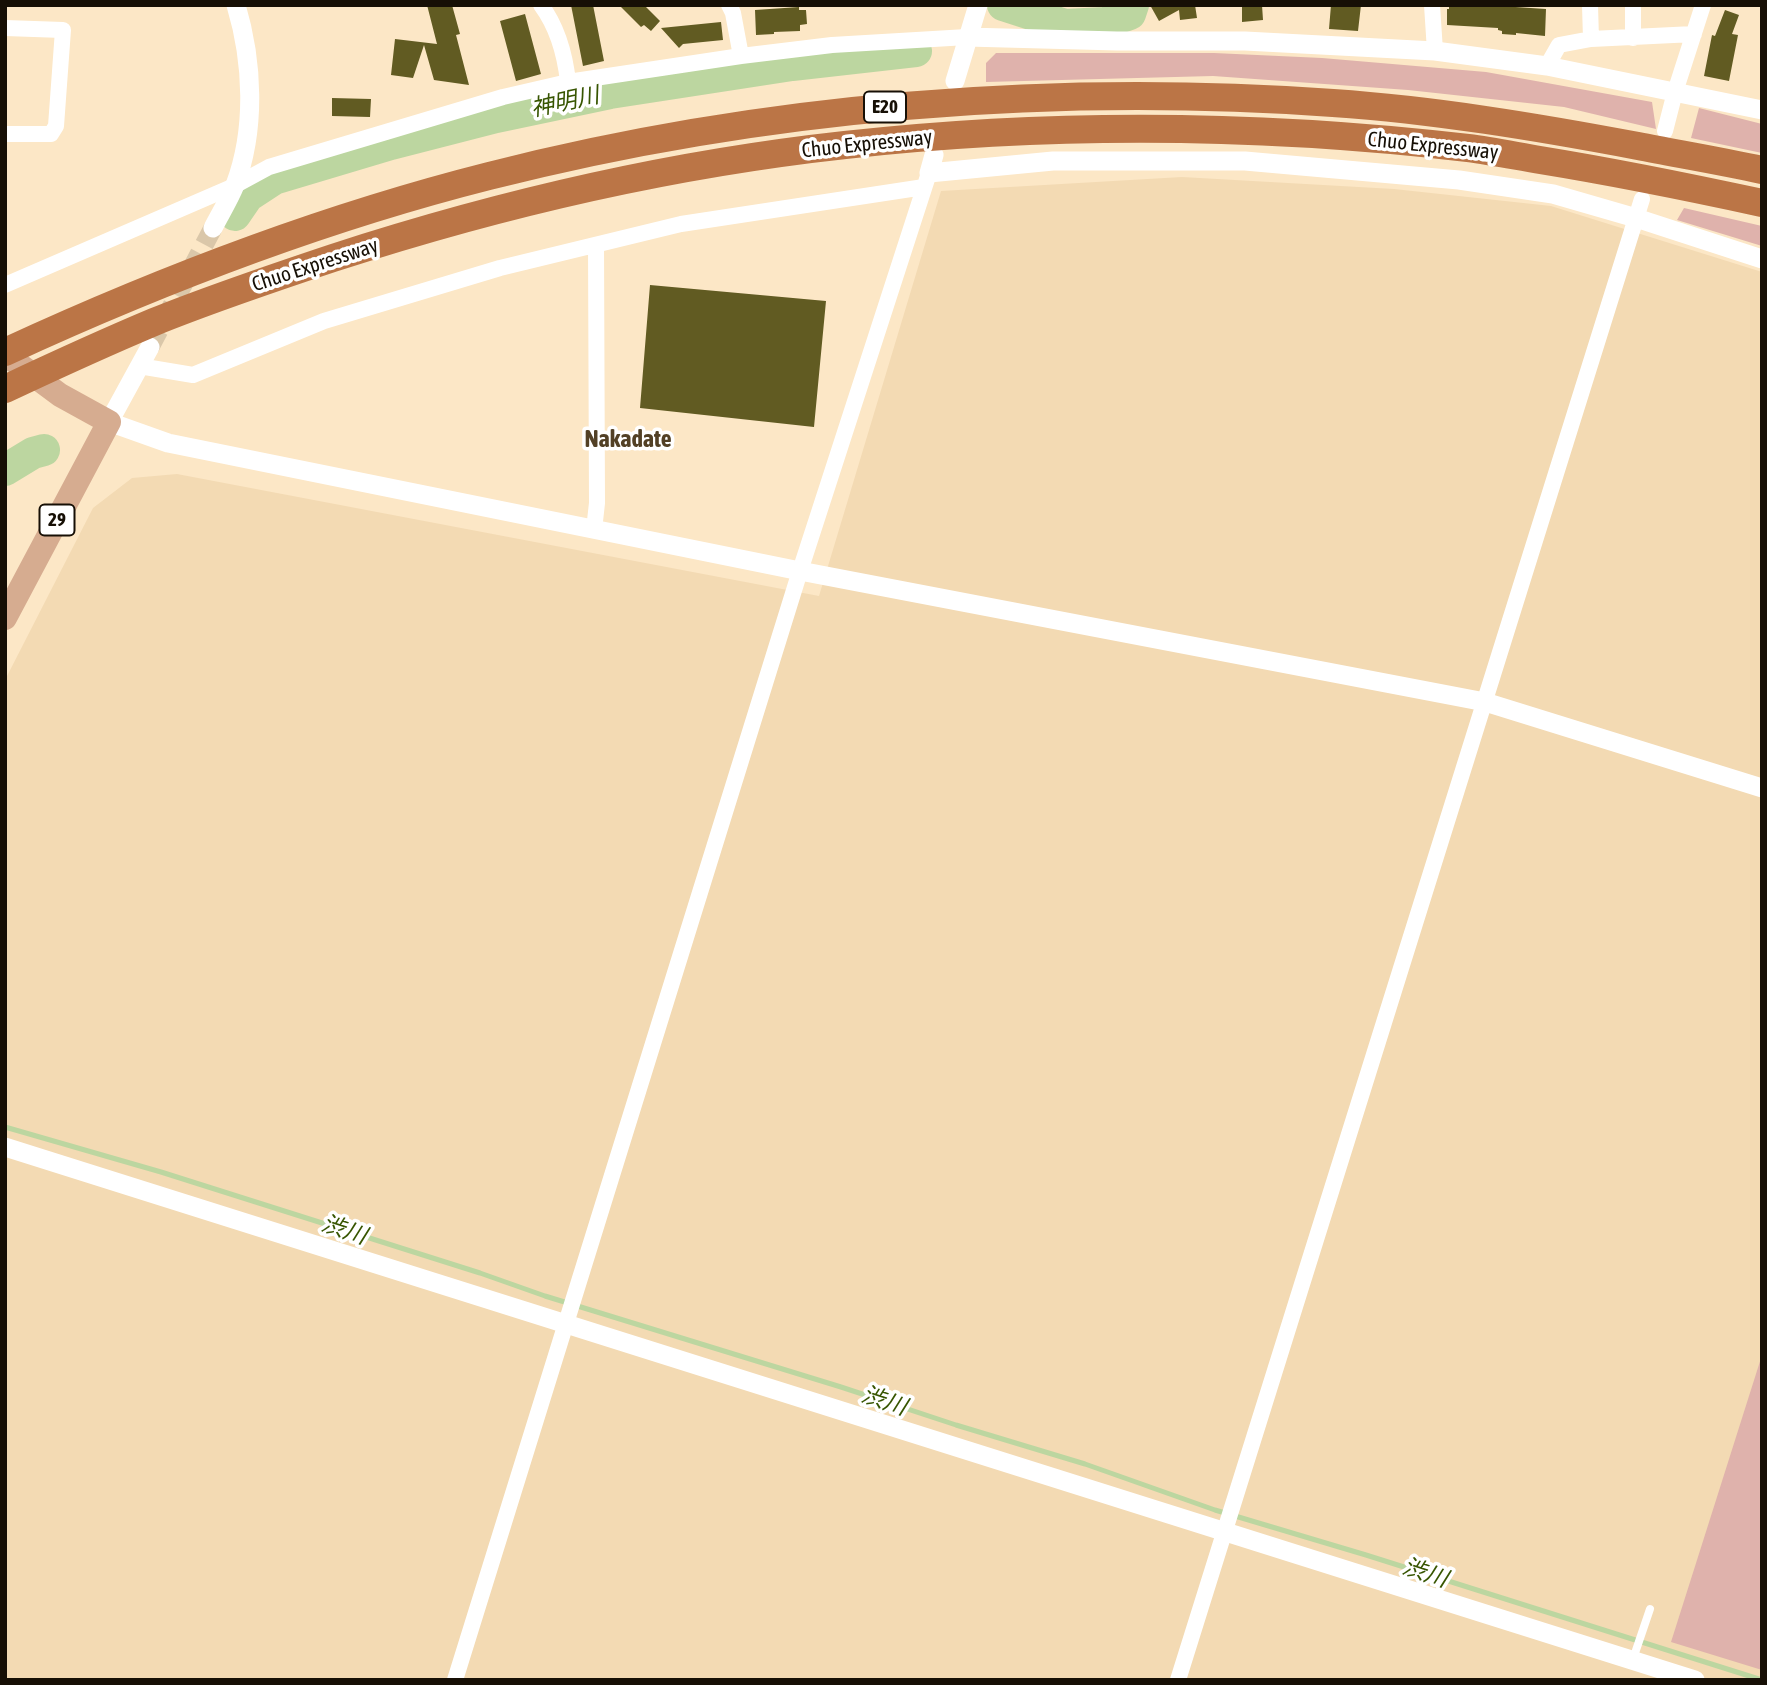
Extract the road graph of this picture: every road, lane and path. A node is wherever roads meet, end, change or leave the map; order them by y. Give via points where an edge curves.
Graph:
1 (236, 5) edge
2 (541, 5) edge
3 (729, 5) edge
4 (978, 5) edge
5 (1432, 5) edge
6 (1590, 5) edge
7 (1633, 5) edge
8 (1703, 5) edge
9 (5, 28) edge
10 (1694, 34) junction
11 (967, 37) junction
12 (1633, 38) junction
13 (1591, 39) junction
14 (1435, 51) junction
15 (741, 55) junction
16 (1547, 66) junction
17 (955, 81) dead end
18 (568, 82) junction
19 (1675, 92) junction
20 (1762, 110) edge
21 (1665, 131) dead end
22 (5, 134) edge
23 (1762, 170) edge
24 (929, 172) junction
25 (234, 186) junction
26 (1642, 199) dead end
27 (1762, 203) edge
28 (1636, 218) junction
29 (213, 228) tunnel mouth
30 (596, 245) junction
31 (1762, 259) edge
32 (5, 285) edge
33 (150, 347) tunnel mouth
34 (5, 353) edge
35 (139, 366) junction
36 (5, 389) edge
37 (109, 422) junction
38 (594, 530) junction
39 (800, 571) junction
40 (5, 618) edge
41 (1485, 702) junction
42 (1762, 788) edge
43 (5, 1147) edge
44 (567, 1319) junction
45 (1225, 1529) junction
46 (1650, 1609) dead end
47 (1634, 1656) junction
48 (455, 1680) edge
49 (1178, 1680) edge
50 (1695, 1680) edge

1 - 25 street via 250,91 242,161
2 - 18 street via 561,43
3 - 15 street
4 - 11 street
5 - 14 street
6 - 13 street
7 - 12 street
8 - 10 street
9 - 22 street via 63,30 57,126 51,134
10 - 12 street
10 - 19 street
11 - 14 street via 1245,41
11 - 15 street
11 - 17 street
12 - 13 street
13 - 16 street via 1559,46
14 - 16 street
15 - 18 street
16 - 19 street
18 - 25 street via 269,167
19 - 20 street
19 - 21 street
23 - 34 highway, Chuo Expressway / E20 via 1473,117 1334,103 1082,97 963,100 844,111 725,127 488,176 249,251 145,290
24 - 28 street via 1054,161 1245,161 1459,180 1553,194
24 - 30 street
24 - 39 street
25 - 29 street
25 - 32 street
26 - 28 street
27 - 36 highway, Chuo Expressway / E20 via 1471,148 1338,136 1084,129 844,145 727,161 485,212 255,284 153,323
28 - 31 street
28 - 41 street
30 - 35 street via 500,268 324,321 193,375
30 - 38 street
33 - 35 street
34 - 37 main road via 60,394
35 - 37 street
37 - 38 street via 168,443
37 - 40 main road, 29
38 - 39 street
39 - 41 street
39 - 44 street
41 - 42 street
41 - 45 street
43 - 44 street
44 - 45 street
44 - 48 street
45 - 47 street
45 - 49 street
46 - 47 lane
47 - 50 street

